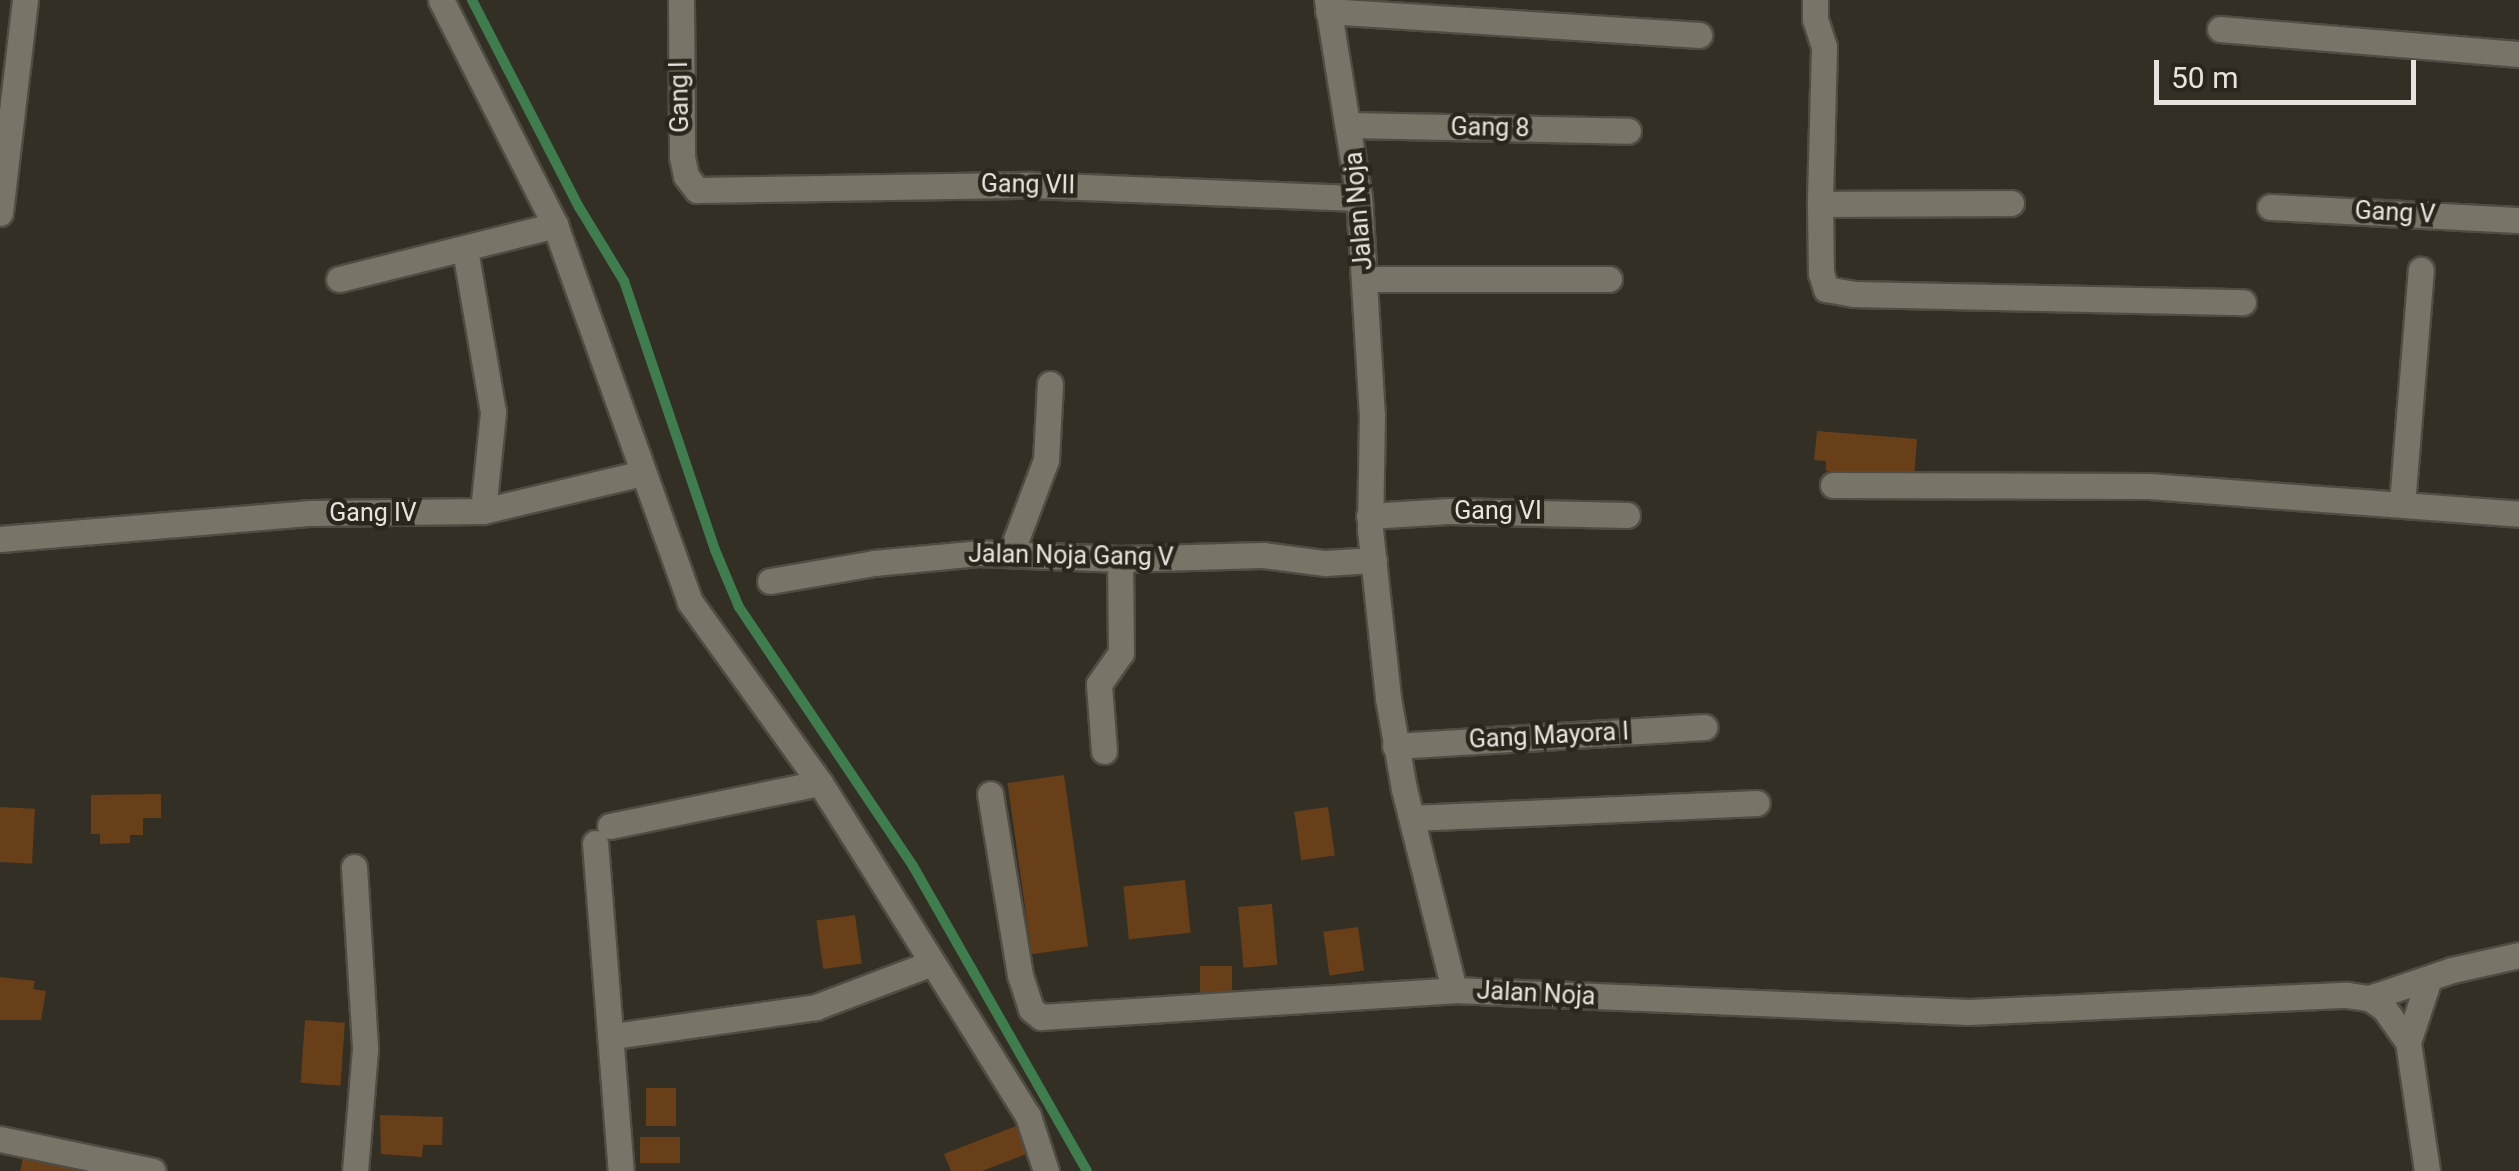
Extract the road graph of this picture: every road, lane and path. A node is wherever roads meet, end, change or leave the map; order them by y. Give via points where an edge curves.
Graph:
1 (25, 0) edge
2 (440, 0) edge
3 (681, 0) edge
4 (1815, 0) edge
5 (1328, 6) edge
6 (2220, 29) dead end
7 (1699, 35) dead end
8 (2519, 54) edge
9 (8, 84) edge
10 (1351, 125) junction
11 (1628, 131) dead end
12 (697, 190) joint
13 (1359, 198) junction
14 (2011, 203) dead end
15 (1820, 204) junction
16 (2270, 206) dead end
17 (0, 213) edge
18 (2519, 220) edge
19 (555, 224) junction
20 (465, 250) junction
21 (2422, 270) dead end
22 (339, 279) dead end
23 (1365, 279) junction
24 (1609, 279) dead end
25 (2242, 302) dead end
26 (1050, 384) dead end
27 (643, 473) junction
28 (1833, 485) dead end
29 (2402, 504) junction
30 (483, 511) junction
31 (2519, 514) edge
32 (1370, 516) junction
33 (1627, 516) dead end
34 (0, 539) edge
35 (1011, 552) junction
36 (1120, 559) junction
37 (1374, 560) junction
38 (770, 581) dead end
39 (1704, 727) dead end
40 (1395, 746) junction
41 (1104, 752) dead end
42 (820, 784) junction
43 (990, 794) dead end
44 (1757, 803) dead end
45 (1412, 818) junction
46 (354, 867) dead end
47 (2519, 955) edge
48 (932, 963) junction
49 (2430, 978) junction
50 (1454, 990) junction
51 (2369, 998) junction
52 (614, 1036) junction
53 (2408, 1042) junction
54 (0, 1139) edge
55 (153, 1171) edge
56 (356, 1171) edge
57 (621, 1171) edge
58 (1046, 1171) edge
59 (2427, 1171) edge

1 - 9 street
2 - 19 street
3 - 12 street, Gang I via 682,157
4 - 15 street via 1824,48
5 - 7 street
5 - 10 street, Jalan Noja
6 - 8 street
9 - 17 street
10 - 11 street, Gang 8
10 - 13 street, Jalan Noja
12 - 13 street, Gang VII via 1032,184
13 - 23 street, Jalan Noja
14 - 15 street
15 - 25 street via 1821,273 1833,292
16 - 18 street, Gang V
19 - 20 street
19 - 27 street
20 - 22 street
20 - 30 street via 493,412
21 - 29 street
23 - 24 street
23 - 32 street, Jalan Noja
26 - 35 street via 1046,460
27 - 30 street, Gang IV
27 - 42 street via 690,602
28 - 29 street via 2149,486
29 - 31 street
30 - 34 street, Gang IV via 311,513
32 - 33 street, Gang VI
32 - 37 street, Jalan Noja
35 - 36 street, Jalan Noja Gang V
35 - 38 street, Jalan Noja Gang V via 939,555
36 - 37 street, Jalan Noja Gang V
36 - 41 street via 1122,653 1099,684
37 - 40 street, Jalan Noja
39 - 40 street, Gang Mayora I
40 - 45 street, Jalan Noja
42 - 48 street
42 - 52 street via 603,834
43 - 50 street via 1020,975 1031,1009 1041,1017
44 - 45 street
45 - 50 street, Jalan Noja
46 - 56 street via 365,1049
47 - 49 street, Jalan Noja
48 - 52 street via 816,1007
48 - 58 street via 1028,1116
49 - 51 street, Jalan Noja
49 - 53 street
50 - 51 street, Jalan Noja via 1970,1012
51 - 53 street
52 - 57 street
53 - 59 street
54 - 55 street

